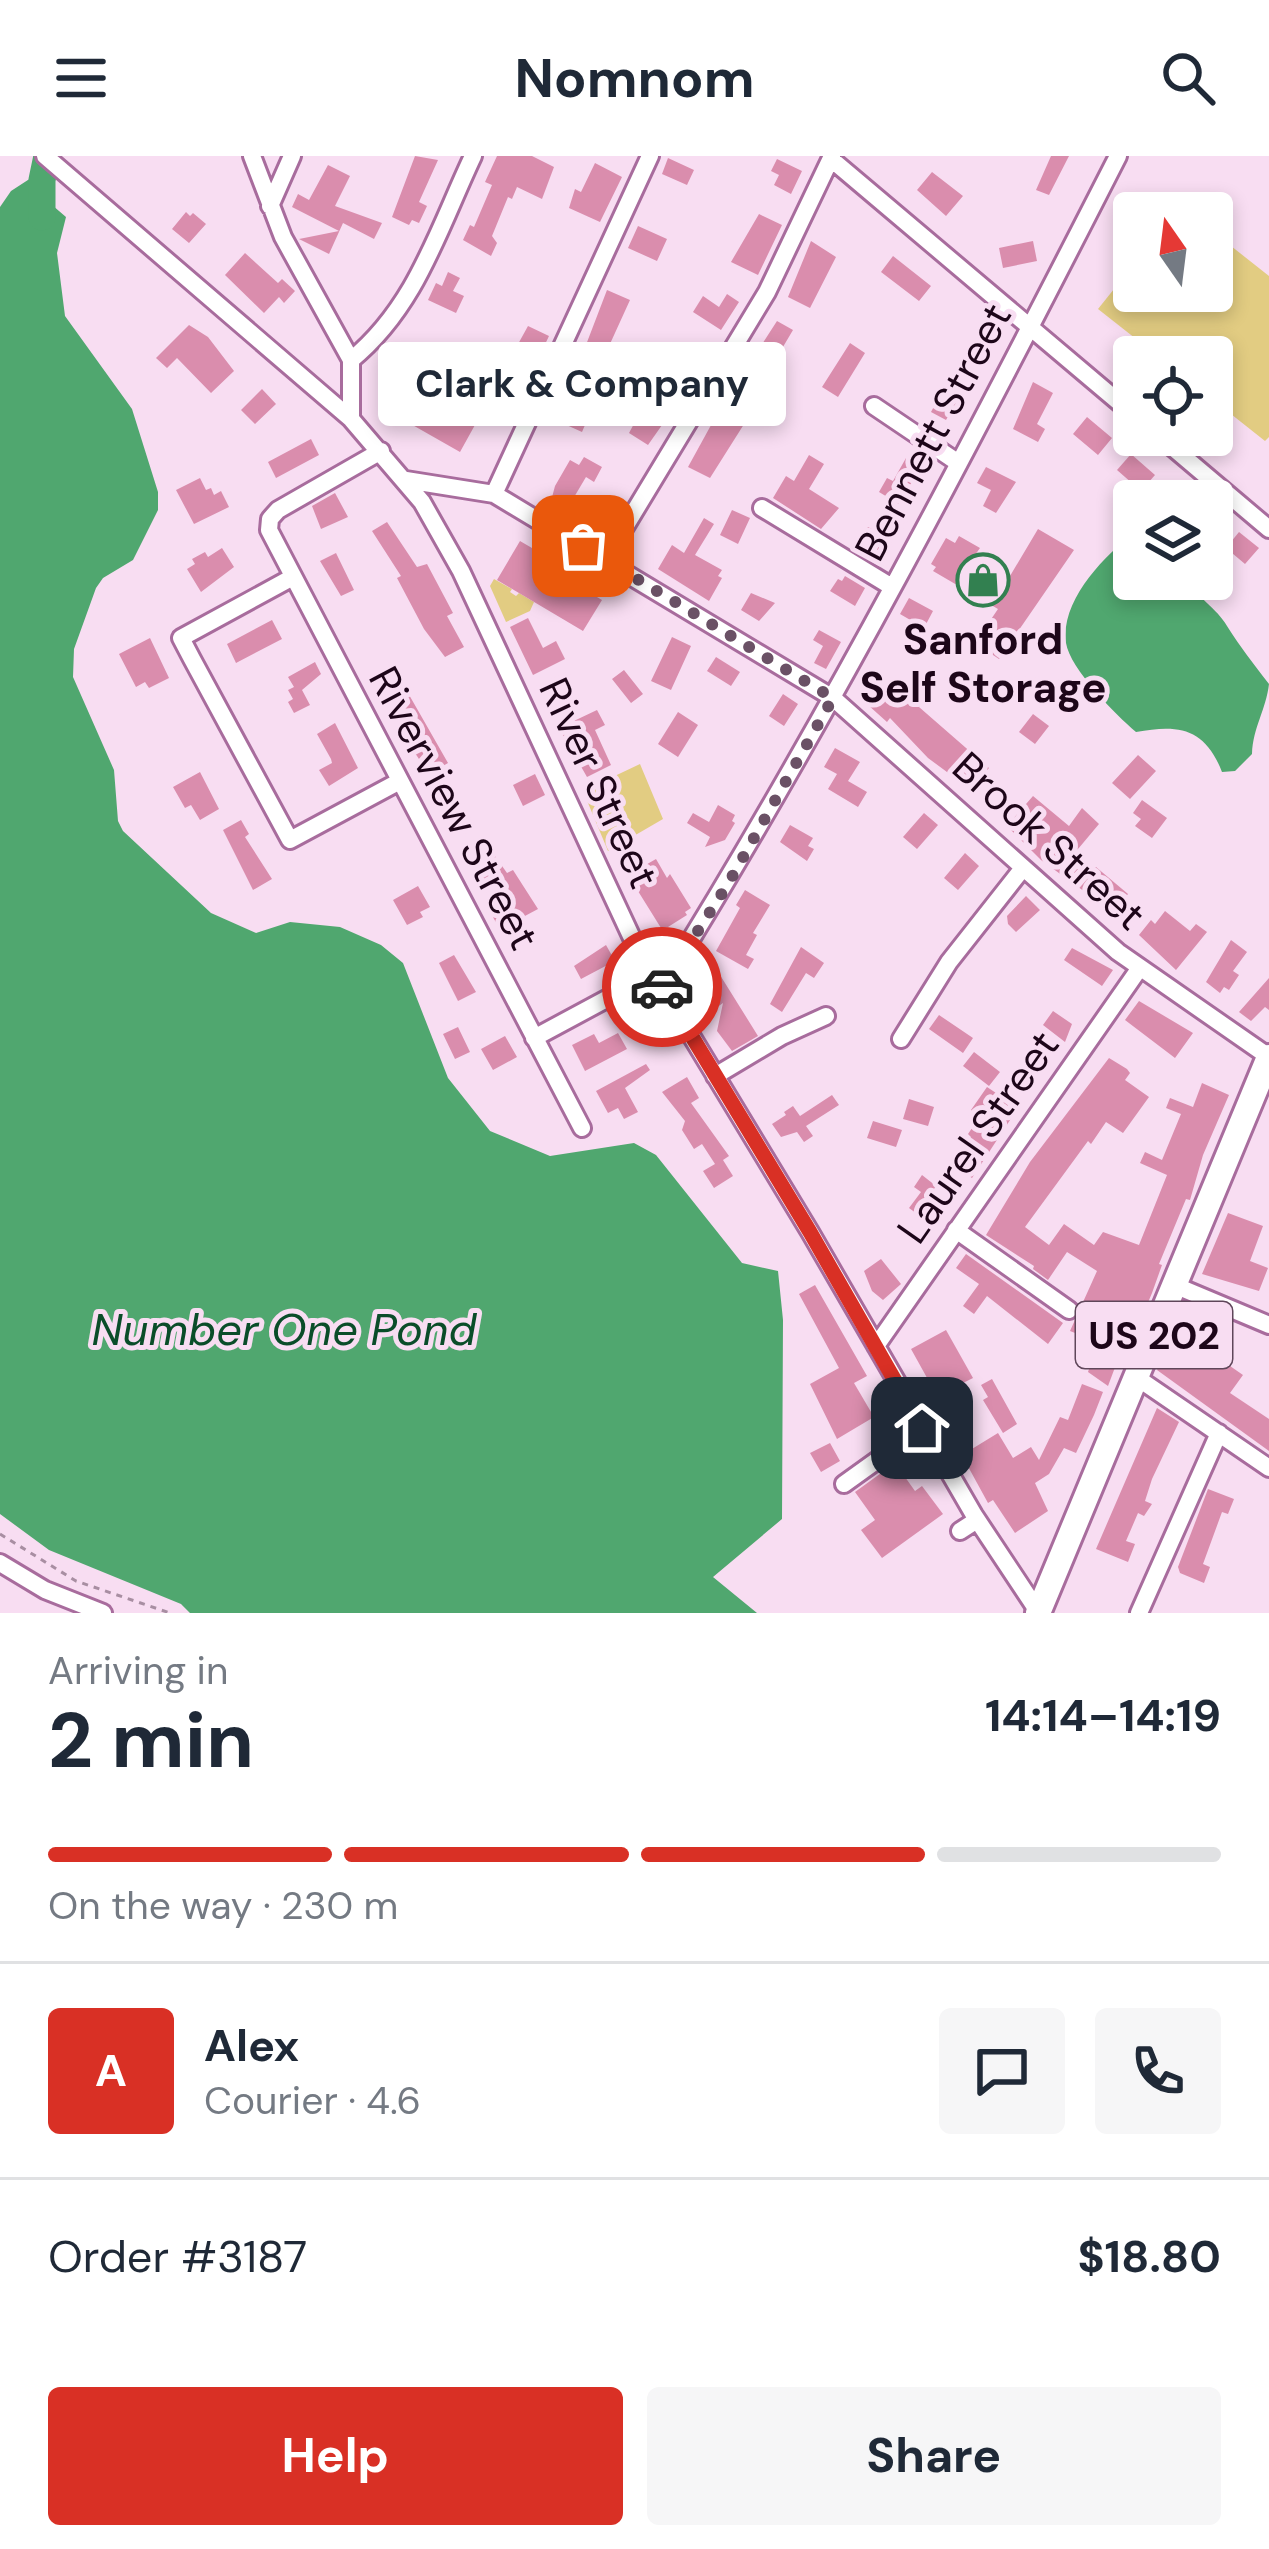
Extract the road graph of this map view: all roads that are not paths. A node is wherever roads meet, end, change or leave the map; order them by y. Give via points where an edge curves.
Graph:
1 (45, 156) edge
2 (252, 156) edge
3 (292, 156) edge
4 (473, 156) edge
5 (650, 156) edge
6 (1118, 156) edge
7 (832, 157) edge
8 (269, 206) junction
9 (1030, 327) junction
10 (351, 360) junction
11 (1113, 397) edge
12 (874, 406) dead end
13 (351, 418) junction
14 (382, 451) junction
15 (1183, 456) edge
16 (957, 463) junction
17 (406, 480) junction
18 (494, 494) junction
19 (762, 508) dead end
20 (1269, 529) edge
21 (605, 560) junction
22 (293, 577) junction
23 (892, 586) junction
24 (833, 698) junction
25 (400, 781) junction
26 (1023, 868) junction
27 (1139, 969) junction
28 (657, 981) junction
29 (826, 1016) dead end
30 (534, 1038) junction
31 (901, 1039) dead end
32 (1269, 1057) edge
33 (715, 1076) junction
34 (582, 1128) dead end
35 (956, 1231) junction
36 (1174, 1286) junction
37 (1069, 1310) dead end
38 (1269, 1325) edge
39 (876, 1346) junction
40 (1136, 1377) junction
41 (922, 1428) junction
42 (1220, 1432) junction
43 (1269, 1468) edge
44 (844, 1484) dead end
45 (977, 1520) junction
46 (960, 1531) dead end
47 (0, 1563) edge
48 (103, 1613) edge
49 (1038, 1613) edge
50 (1139, 1613) edge

1 - 13 street, River Street
2 - 8 street
3 - 8 street
4 - 10 street via 377,338
5 - 18 street
6 - 9 street, Bennett Street
7 - 9 street
7 - 21 street via 767,292
8 - 10 street
9 - 11 street
9 - 16 street, Bennett Street
10 - 13 street
12 - 16 street
13 - 14 street, River Street
14 - 17 street, River Street
14 - 22 street, Riverview Street via 270,519
15 - 20 street
16 - 23 street, Bennett Street
17 - 18 street, Brook Street
17 - 28 street, River Street via 461,571 601,878
18 - 21 street, Brook Street
19 - 23 street
21 - 24 street, Brook Street
22 - 25 street, Riverview Street
22 - 25 street via 181,638 290,840
23 - 24 street, Bennett Street
24 - 26 street, Brook Street
24 - 28 street, Bennett Street via 728,884
25 - 30 street, Riverview Street
26 - 27 street, Brook Street
26 - 31 street
27 - 32 street, Brook Street
27 - 35 street, Laurel Street
28 - 30 street
28 - 33 street, River Street
29 - 33 street
30 - 34 street, Riverview Street
32 - 36 highway, US 202
33 - 39 street, River Street
35 - 37 street
35 - 39 street, Laurel Street
36 - 38 street
36 - 40 highway, US 202
39 - 41 street, River Street via 894,1393
40 - 42 street
40 - 49 highway, US 202
41 - 44 street
41 - 45 street, River Street
42 - 43 street
42 - 50 street
45 - 46 street
45 - 49 street, River Street
47 - 48 street

